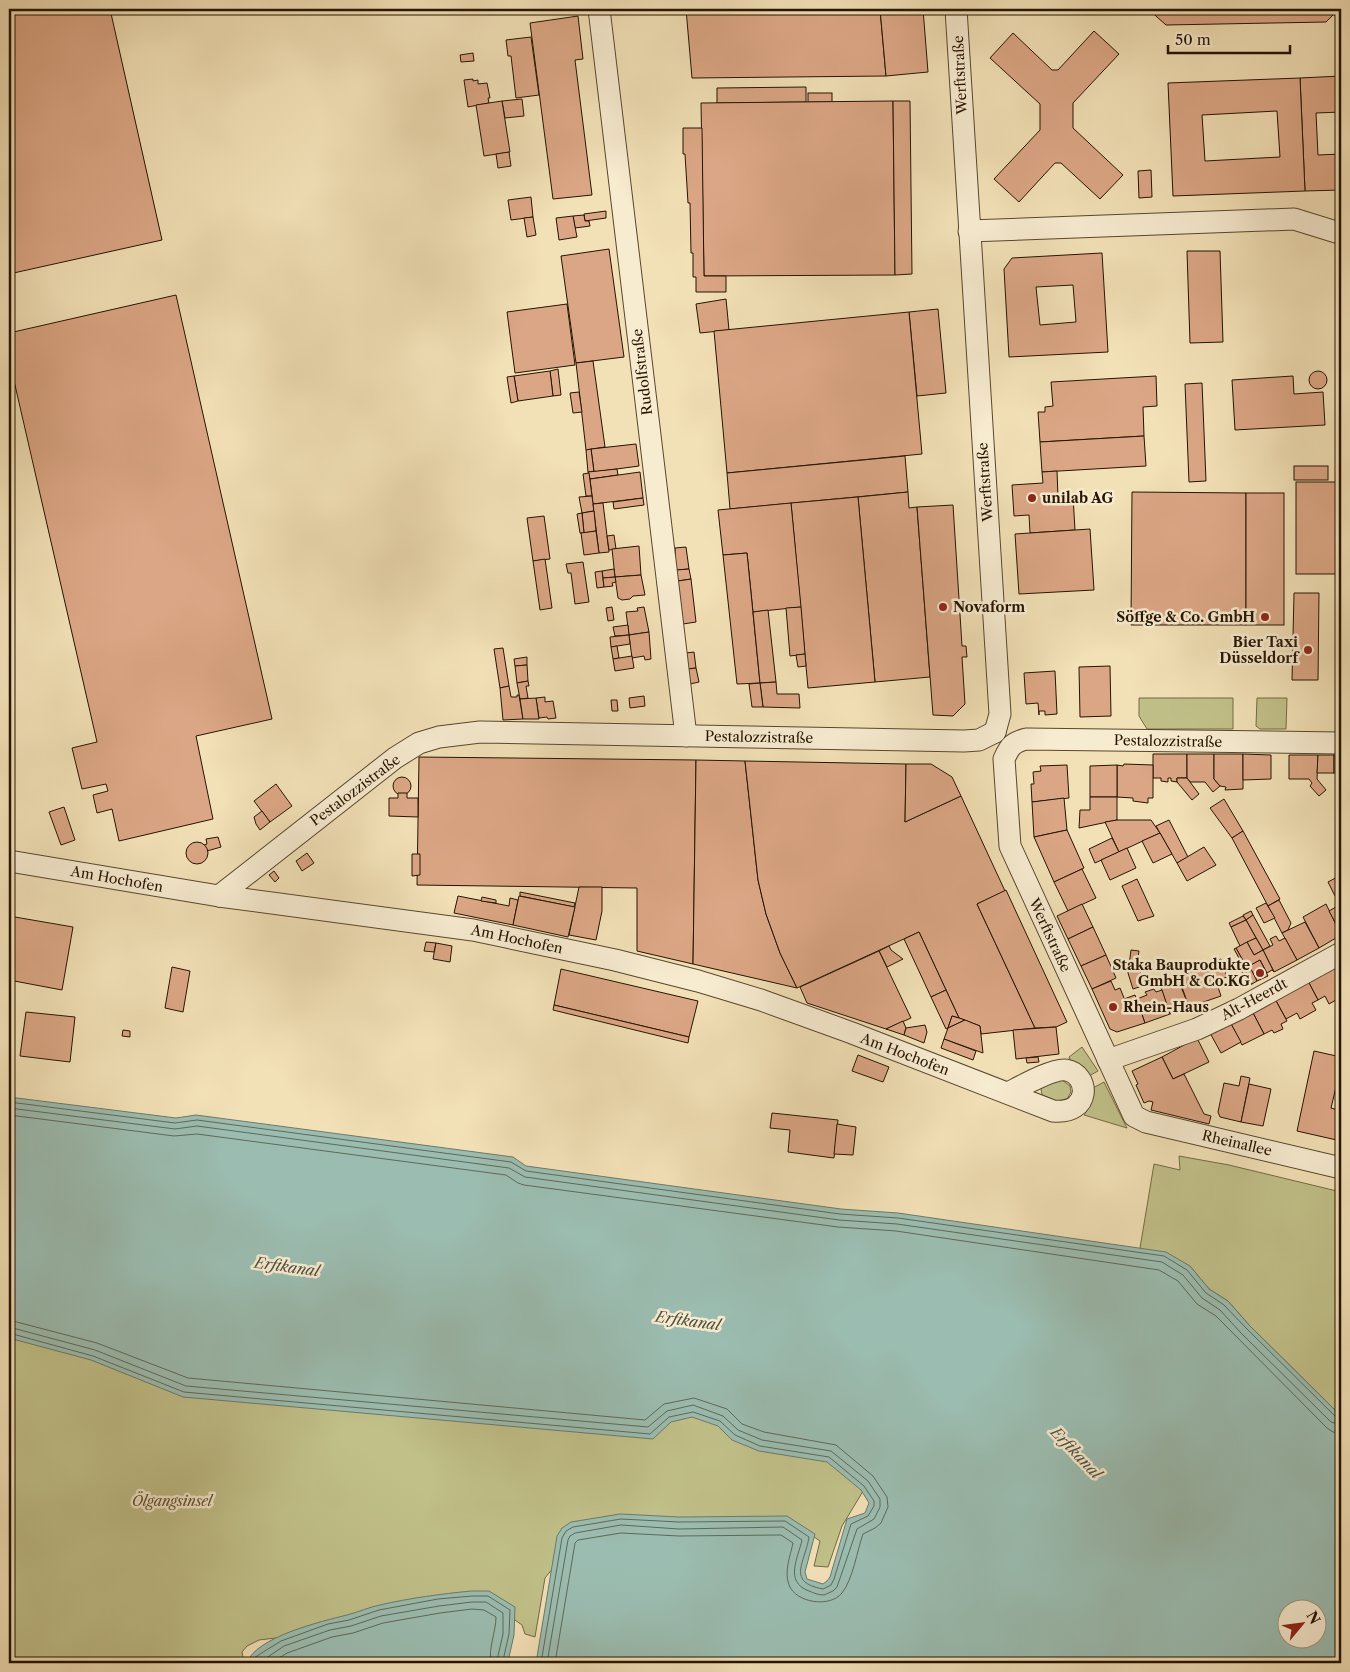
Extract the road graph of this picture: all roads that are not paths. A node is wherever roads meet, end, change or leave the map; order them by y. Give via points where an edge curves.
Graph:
1 (599, 9) edge
2 (956, 9) edge
3 (969, 231) junction
4 (1336, 232) dead end
5 (686, 736) junction
6 (1003, 739) junction
7 (1341, 743) edge
8 (9, 861) edge
9 (218, 896) junction
10 (1341, 952) edge
11 (1108, 1060) junction
12 (1008, 1093) dead end
13 (1134, 1116) joint
14 (1341, 1168) edge

1 - 5 street, Rudolfstraße
2 - 3 street, Werftstraße
3 - 4 street via 1294,219
3 - 6 street, Werftstraße
5 - 6 street, Pestalozzistraße
5 - 9 street, Pestalozzistraße via 480,732 426,741 395,758
6 - 7 street, Pestalozzistraße via 1016,742 1026,739
6 - 11 street, Werftstraße via 1010,846
8 - 9 street, Am Hochofen
9 - 12 street, Am Hochofen via 473,930 698,981 761,1000
10 - 11 street, Alt-Heerdt via 1239,1009
11 - 13 street, Werftstraße
13 - 14 street, Rheinallee via 1146,1122

